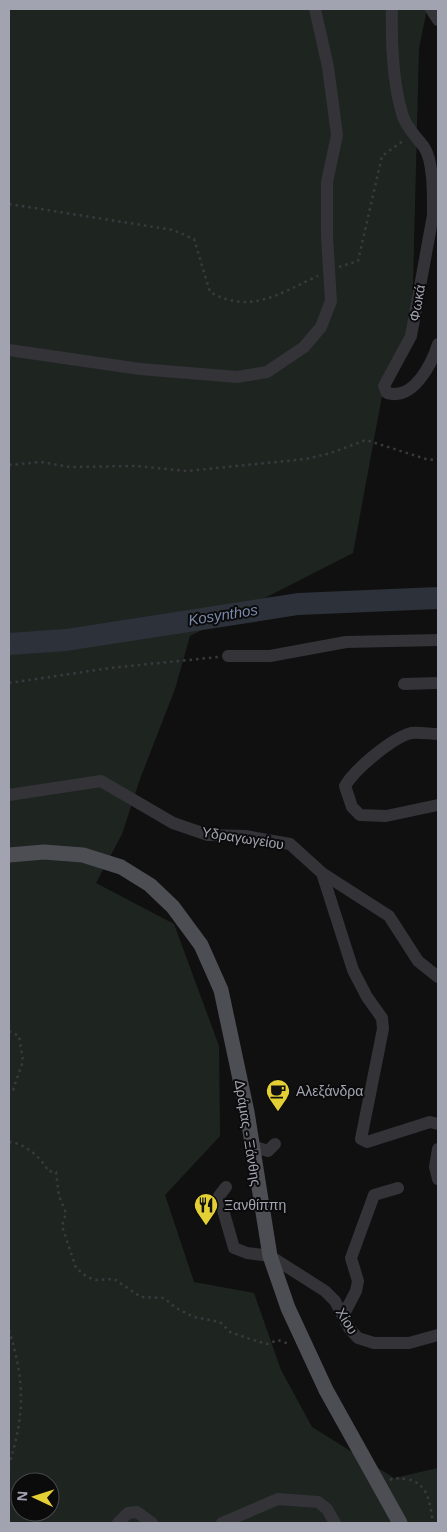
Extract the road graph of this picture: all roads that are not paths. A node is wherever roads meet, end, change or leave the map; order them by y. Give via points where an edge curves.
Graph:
1 (315, 9) edge
2 (392, 9) edge
3 (430, 9) edge
4 (438, 20) edge
5 (438, 344) edge
6 (9, 350) edge
7 (438, 640) edge
8 (228, 656) road end
9 (438, 683) edge
10 (404, 684) dead end
11 (438, 734) edge
12 (9, 795) edge
13 (438, 805) edge
14 (9, 855) edge
15 (322, 873) junction
16 (438, 977) edge
17 (438, 1124) edge
18 (275, 1144) dead end
19 (252, 1146) junction
20 (438, 1149) edge
21 (438, 1179) edge
22 (226, 1187) dead end
23 (398, 1188) dead end
24 (270, 1256) junction
25 (342, 1316) junction
26 (438, 1335) edge
27 (118, 1523) edge
28 (152, 1523) edge
29 (222, 1523) edge
30 (335, 1523) edge
31 (400, 1523) edge

1 - 6 street via 328,67 337,136 327,182 331,301 320,327 304,347 267,372 237,377 160,371
2 - 5 street, Φωκά via 394,70 404,118 425,149 431,175 432,215 411,336 384,386 387,392 407,390 421,380
3 - 4 street
7 - 8 street via 346,642 270,656
9 - 10 street
11 - 13 street via 412,733 396,741 352,773 345,786 352,807 360,815 386,816
12 - 15 street, Υδραγωγείου via 101,781 173,823 208,835 245,836 290,844
14 - 19 main road, Δράμας - Ξάνθης via 44,852 83,855 121,867 150,885 173,907 201,944 221,990
15 - 16 street, Υδραγωγείου via 389,916 418,960
15 - 17 street via 353,970 382,1018 383,1029 361,1139 366,1142 430,1122
18 - 19 street via 268,1151
19 - 24 main road, Δράμας - Ξάνθης
20 - 21 street via 435,1167
22 - 24 street via 219,1196 234,1248 247,1254
23 - 25 street via 374,1195 351,1258 358,1281 356,1291
24 - 25 street, Χίου via 324,1291 335,1301
24 - 31 main road, Δράμας - Ξάνθης via 288,1308 326,1390
25 - 26 street, Χίου via 358,1338 374,1343 410,1343
27 - 28 street via 128,1513 137,1512
29 - 30 street via 278,1499 318,1502

